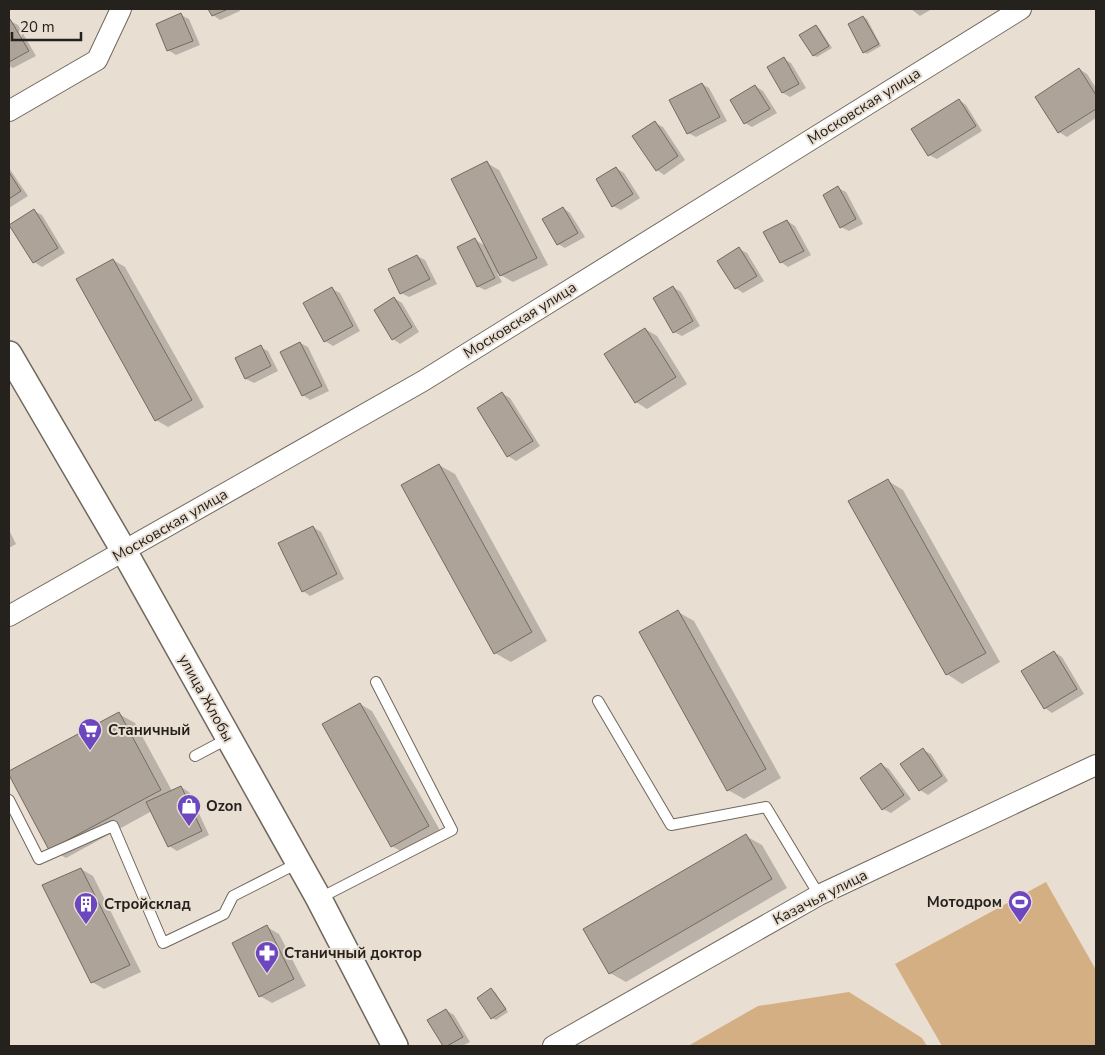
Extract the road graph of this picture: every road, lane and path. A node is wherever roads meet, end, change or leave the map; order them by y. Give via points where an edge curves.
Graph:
1 (121, 9) edge
2 (1021, 9) edge
3 (9, 111) edge
4 (9, 354) edge
5 (124, 551) junction
6 (9, 616) edge
7 (376, 682) dead end
8 (598, 701) dead end
9 (229, 738) junction
10 (195, 756) dead end
11 (1096, 765) edge
12 (9, 800) edge
13 (299, 863) junction
14 (819, 895) junction
15 (319, 899) junction
16 (395, 1046) edge
17 (554, 1046) edge

1 - 3 street via 97,60
2 - 5 street, Московская улица via 422,381
4 - 5 street, улица Жлобы
5 - 6 street, Московская улица
5 - 9 street, улица Жлобы
7 - 15 lane via 452,830
8 - 14 lane via 671,825 766,807
9 - 10 lane
9 - 13 street, улица Жлобы
11 - 14 street, Казачья улица
12 - 13 lane via 39,858 113,826 164,943 224,914 233,896
13 - 15 street, улица Жлобы
14 - 17 street, Казачья улица
15 - 16 street, улица Жлобы

